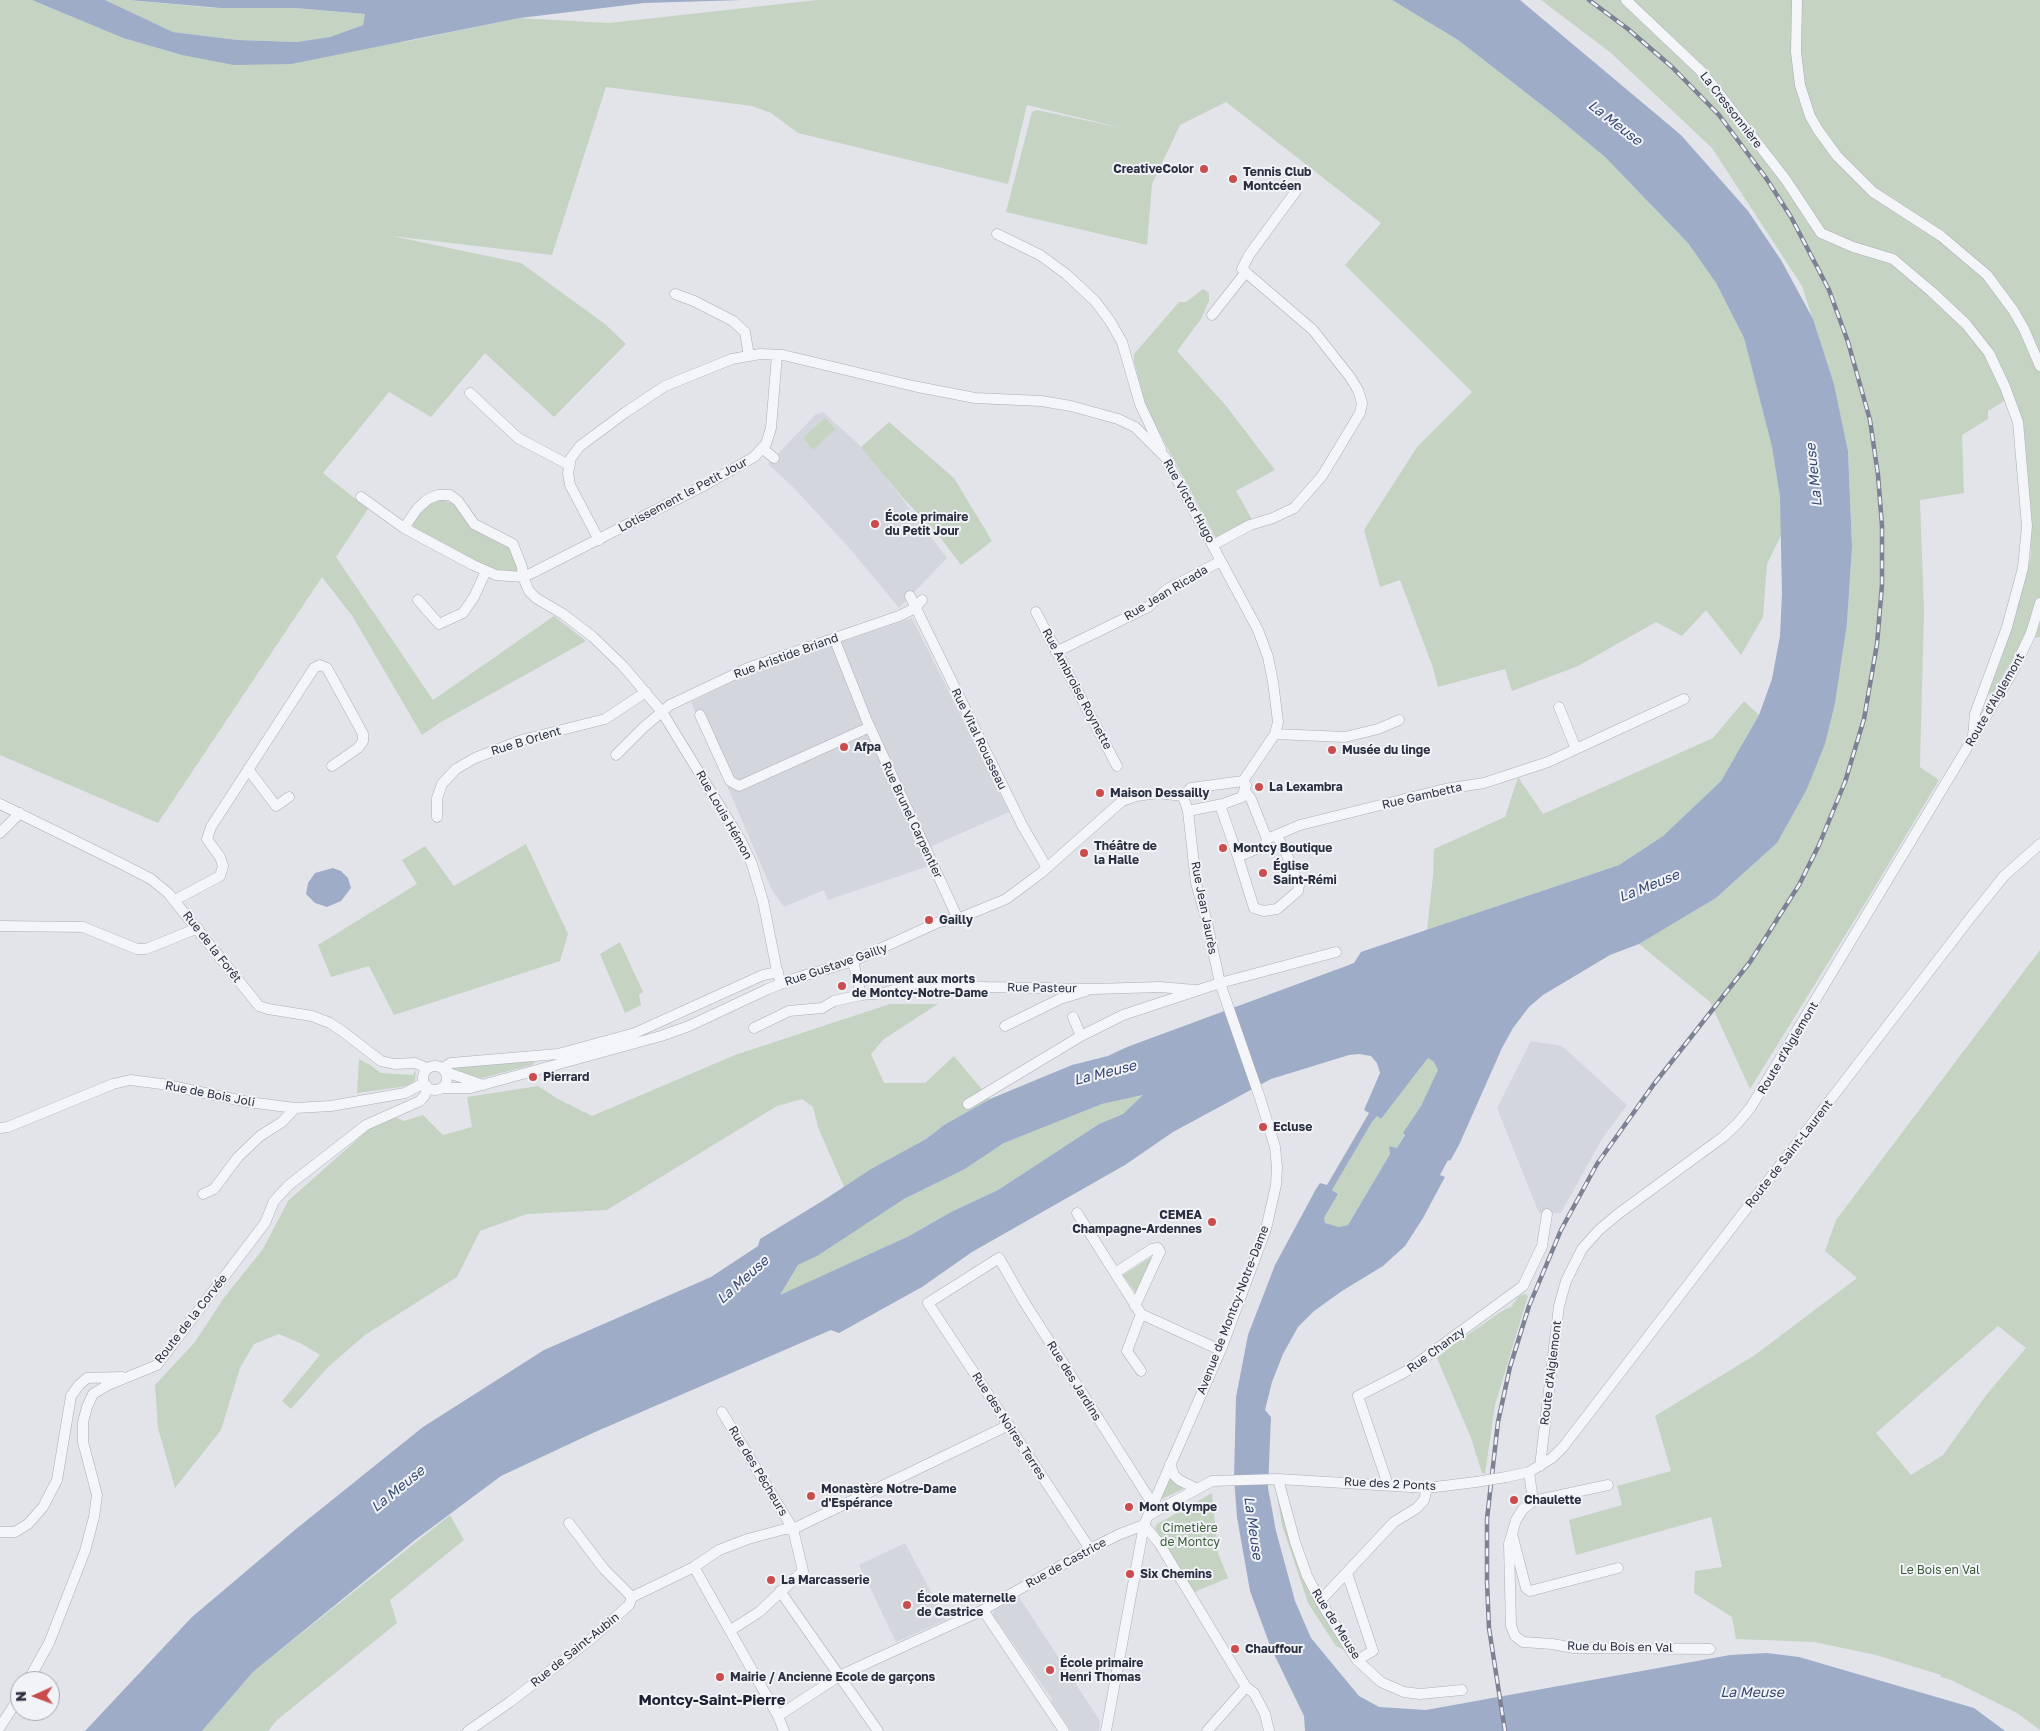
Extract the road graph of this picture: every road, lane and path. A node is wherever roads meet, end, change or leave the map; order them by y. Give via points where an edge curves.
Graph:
1 (1626, 0) edge
2 (1797, 0) edge
3 (1296, 191) dead end
4 (997, 234) dead end
5 (1246, 272) junction
6 (675, 294) dead end
7 (1212, 315) dead end
8 (777, 355) junction
9 (749, 356) junction
10 (2040, 366) edge
11 (470, 393) dead end
12 (762, 448) junction
13 (1165, 457) junction
14 (774, 458) dead end
15 (569, 465) junction
16 (361, 498) dead end
17 (404, 528) junction
18 (599, 540) junction
19 (1213, 545) junction
20 (1221, 560) junction
21 (486, 571) junction
22 (522, 578) junction
23 (910, 596) dead end
24 (418, 600) dead end
25 (2040, 603) edge
26 (918, 604) junction
27 (1036, 612) dead end
28 (834, 638) junction
29 (1056, 652) junction
30 (646, 692) junction
31 (1684, 699) dead end
32 (1559, 707) dead end
33 (662, 712) junction
34 (700, 715) dead end
35 (1399, 720) dead end
36 (870, 727) junction
37 (1274, 734) junction
38 (1973, 739) junction
39 (1576, 749) junction
40 (616, 755) dead end
41 (332, 766) dead end
42 (1117, 766) dead end
43 (248, 769) junction
44 (1244, 786) junction
45 (289, 797) dead end
46 (1186, 803) junction
47 (0, 804) edge
48 (1220, 805) junction
49 (20, 813) junction
50 (437, 817) dead end
51 (0, 833) edge
52 (1271, 837) junction
53 (2040, 844) edge
54 (1238, 856) junction
55 (1047, 868) junction
56 (174, 900) junction
57 (958, 918) junction
58 (0, 926) edge
59 (198, 928) junction
60 (1336, 952) dead end
61 (853, 961) junction
62 (778, 972) junction
63 (1220, 983) junction
64 (781, 984) junction
65 (1094, 989) junction
66 (1198, 990) junction
67 (1224, 994) joint
68 (861, 995) junction
69 (1072, 1017) dead end
70 (1005, 1026) dead end
71 (754, 1028) dead end
72 (1081, 1036) junction
73 (427, 1068) junction
74 (445, 1070) junction
75 (425, 1084) junction
76 (483, 1085) junction
77 (441, 1088) junction
78 (968, 1104) dead end
79 (295, 1108) junction
80 (0, 1128) edge
81 (203, 1194) dead end
82 (1077, 1213) dead end
83 (1547, 1214) dead end
84 (1115, 1273) junction
85 (928, 1303) joint
86 (1138, 1310) junction
87 (1220, 1350) junction
88 (1141, 1371) dead end
89 (133, 1376) junction
90 (722, 1412) dead end
91 (1009, 1425) junction
92 (1170, 1464) junction
93 (1540, 1466) junction
94 (1529, 1472) junction
95 (1276, 1479) junction
96 (1388, 1484) junction
97 (1608, 1485) dead end
98 (1197, 1488) junction
99 (1427, 1488) junction
100 (1533, 1501) junction
101 (1152, 1503) junction
102 (1149, 1515) junction
103 (569, 1523) dead end
104 (1144, 1525) junction
105 (793, 1529) junction
106 (0, 1532) edge
107 (1512, 1534) junction
108 (1090, 1549) junction
109 (694, 1567) junction
110 (1618, 1568) dead end
111 (1347, 1573) junction
112 (780, 1591) junction
113 (632, 1597) junction
114 (1320, 1601) junction
115 (983, 1610) junction
116 (731, 1630) junction
117 (1710, 1649) dead end
118 (1357, 1660) junction
119 (34, 1671) edge
120 (839, 1676) junction
121 (1246, 1687) junction
122 (1462, 1690) dead end
123 (10, 1712) edge
124 (778, 1716) junction
125 (0, 1727) edge
126 (468, 1731) edge
127 (784, 1731) edge
128 (878, 1731) edge
129 (1064, 1731) edge
130 (1106, 1731) edge
131 (1207, 1731) edge
132 (1269, 1731) edge

1 - 38 street, La Cressonnière via 1703,73 1786,180 1821,233 1893,259 1966,324 1989,354 2005,387 2018,422 2026,526 2023,568 2007,627 1975,714
2 - 10 street via 1797,71 1804,100 1818,130 1837,156 1873,192 1941,236 1987,275 2013,310
3 - 5 street via 1249,255 1242,269
4 - 13 street via 1040,255 1095,301 1122,342 1140,404
5 - 7 street
5 - 19 street via 1313,330 1350,377 1362,403 1360,414 1322,476 1294,508 1250,525
6 - 9 street via 733,321 745,332
8 - 9 street
8 - 12 street, Lotissement le Petit Jour via 771,428
8 - 13 street, Rue Victor Hugo via 975,398 1041,401 1070,406 1135,427
9 - 15 street via 732,359 665,386 580,446 570,458
11 - 15 street via 518,438
12 - 14 street
12 - 18 street, Lotissement le Petit Jour via 754,457 705,485
13 - 19 street, Rue Victor Hugo
15 - 18 street via 570,486
16 - 17 street
17 - 21 street
17 - 22 street via 428,499 450,495 474,524 513,544 522,567
18 - 22 street, Lotissement le Petit Jour
19 - 20 street, Rue Victor Hugo
20 - 29 street, Rue Jean Ricada via 1166,590 1148,607
20 - 37 street, Rue Victor Hugo via 1258,630 1268,657 1278,711
21 - 22 street
21 - 24 street via 462,613 439,624
22 - 30 street, Rue Louis Hémon via 536,598 593,637
23 - 26 street, Rue Vital Rousseau
25 - 38 street, Route d'Aiglemont via 2022,655
26 - 28 street, Rue Aristide Briand
26 - 55 street, Rue Vital Rousseau via 1017,816
27 - 29 street, Rue Ambroise Roynette
28 - 33 street, Rue Aristide Briand via 748,668 670,705
28 - 36 street, Rue Brunel Carpentier
29 - 42 street, Rue Ambroise Roynette
30 - 33 street, Rue Louis Hémon
30 - 50 street, Rue B Orlent via 605,719 522,740 456,769 442,784 437,798
31 - 39 street, Rue Gambetta
32 - 39 street
33 - 40 street, Rue Aristide Briand
33 - 62 street, Rue Louis Hémon via 726,814 752,864
34 - 36 street via 730,781 739,786
35 - 37 street via 1345,736
36 - 57 street, Rue Brunel Carpentier
37 - 44 street, Rue Victor Hugo
38 - 93 street, Route d'Aiglemont via 1751,1107 1722,1137 1598,1230 1582,1249 1566,1281 1559,1306
39 - 52 street, Rue Gambetta via 1484,783 1445,789 1300,825
41 - 43 street via 358,748 363,734 327,668 320,665 314,668
43 - 45 street via 276,806
43 - 56 street via 208,834 207,839 220,857 220,876
44 - 46 street via 1191,788
44 - 48 street via 1242,797
44 - 52 street
46 - 48 street
46 - 55 street, Rue Gustave Gailly via 1158,793 1122,801
46 - 63 street, Rue Jean Jaurès via 1196,883
47 - 49 street, Rue de la Forêt
48 - 54 street
49 - 51 street
49 - 56 street, Rue de la Forêt via 151,879
52 - 54 street, Rue Gambetta via 1265,845
52 - 54 street via 1284,848 1299,885 1298,891 1278,909 1264,911 1254,908
53 - 93 street, Route de Saint-Laurent via 2004,876 1564,1447
55 - 57 street, Rue Gustave Gailly via 1006,900
56 - 59 street, Rue de la Forêt
57 - 61 street, Rue Gustave Gailly via 939,922
58 - 59 street via 84,927 137,949 146,949
59 - 73 street, Rue de la Forêt via 259,1006 312,1016 330,1023 381,1061 415,1063
60 - 63 street
61 - 64 street, Rue Gustave Gailly
61 - 68 street
62 - 64 street, Rue Louis Hémon
62 - 74 street, Rue Gustave Gailly via 763,975 635,1033 558,1054 451,1063
63 - 66 street
63 - 67 street, Rue Jean Jaurès
64 - 76 street, Rue Gustave Gailly via 661,1036
65 - 66 street, Rue Pasteur via 1160,987
65 - 68 street, Rue Pasteur via 917,983 884,993
65 - 70 street via 1060,999
66 - 72 street via 1123,1015
67 - 87 street, Avenue de Montcy-Notre-Dame via 1268,1121 1277,1167 1272,1205 1259,1248
68 - 71 street, Rue Pasteur via 834,1001 822,1008 789,1012
69 - 72 street
72 - 78 street
73 - 74 street via 435,1065
73 - 75 street via 423,1075
74 - 76 street
74 - 77 street via 446,1083
75 - 77 street via 434,1090
75 - 79 street, Rue de Bois Joli via 405,1093 331,1106
75 - 89 street, Route de la Corvée via 425,1095 420,1101 366,1125 288,1185 274,1201 265,1223 157,1365
76 - 77 street, Rue Gustave Gailly via 459,1090
79 - 80 street, Rue de Bois Joli via 130,1080
79 - 81 street via 282,1122 249,1146 214,1189
82 - 84 street
83 - 96 street, Rue Chanzy via 1542,1246 1523,1286 1405,1372 1358,1396
84 - 86 street
84 - 86 street via 1158,1248 1160,1252
85 - 91 street, Rue des Noires Terres
85 - 101 street, Rue des Jardins via 999,1258
86 - 87 street
86 - 88 street via 1127,1351
87 - 92 street, Avenue de Montcy-Notre-Dame
89 - 106 street via 87,1378 75,1391 71,1396 57,1480 43,1507 22,1528 15,1532
89 - 119 street, Route de la Corvée via 93,1394 87,1407 83,1442 97,1495 94,1517 85,1551 49,1643
90 - 105 street, Rue des Pêcheurs
91 - 105 street, Rue de Saint-Aubin
91 - 108 street, Rue des Noires Terres
92 - 98 street via 1179,1480
92 - 101 street, Avenue de Montcy-Notre-Dame
93 - 94 street, Route de Saint-Laurent
94 - 99 street, Rue des 2 Ponts, bridge
94 - 100 street
95 - 96 street, Rue des 2 Ponts
95 - 98 street, Rue des 2 Ponts via 1212,1481
95 - 114 street, Rue de Meuse via 1307,1576
96 - 99 street, Rue des 2 Ponts
97 - 100 street
98 - 102 street, Rue des 2 Ponts
99 - 111 street via 1424,1500 1417,1508 1394,1522
100 - 107 street, Rue du Bois en Val via 1523,1509
101 - 102 street, Avenue de Montcy-Notre-Dame
102 - 104 street, Avenue de Montcy-Notre-Dame
103 - 113 street via 604,1569
104 - 108 street, Rue de Castrice
104 - 121 street via 1159,1543
104 - 130 street, Avenue de Montcy-Notre-Dame
105 - 109 street, Rue de Saint-Aubin via 748,1539 718,1550
105 - 112 street, Rue des Pêcheurs via 803,1571
107 - 110 street via 1526,1588 1530,1591
107 - 117 street, Rue du Bois en Val via 1509,1544 1512,1626 1515,1636 1523,1642 1574,1648
108 - 115 street, Rue de Castrice
109 - 113 street, Rue de Saint-Aubin
109 - 116 street
111 - 114 street
111 - 118 street via 1373,1651
112 - 116 street via 759,1612
112 - 120 street
113 - 126 street, Rue de Saint-Aubin via 618,1616 572,1655
114 - 118 street, Rue de Meuse
115 - 120 street, Rue de Castrice
115 - 129 street
116 - 124 street
118 - 122 street, Rue de Meuse via 1381,1682 1398,1690 1420,1694
120 - 124 street, Rue de Castrice
120 - 128 street
121 - 131 street
121 - 132 street via 1254,1693 1265,1714
123 - 125 street
124 - 127 street

